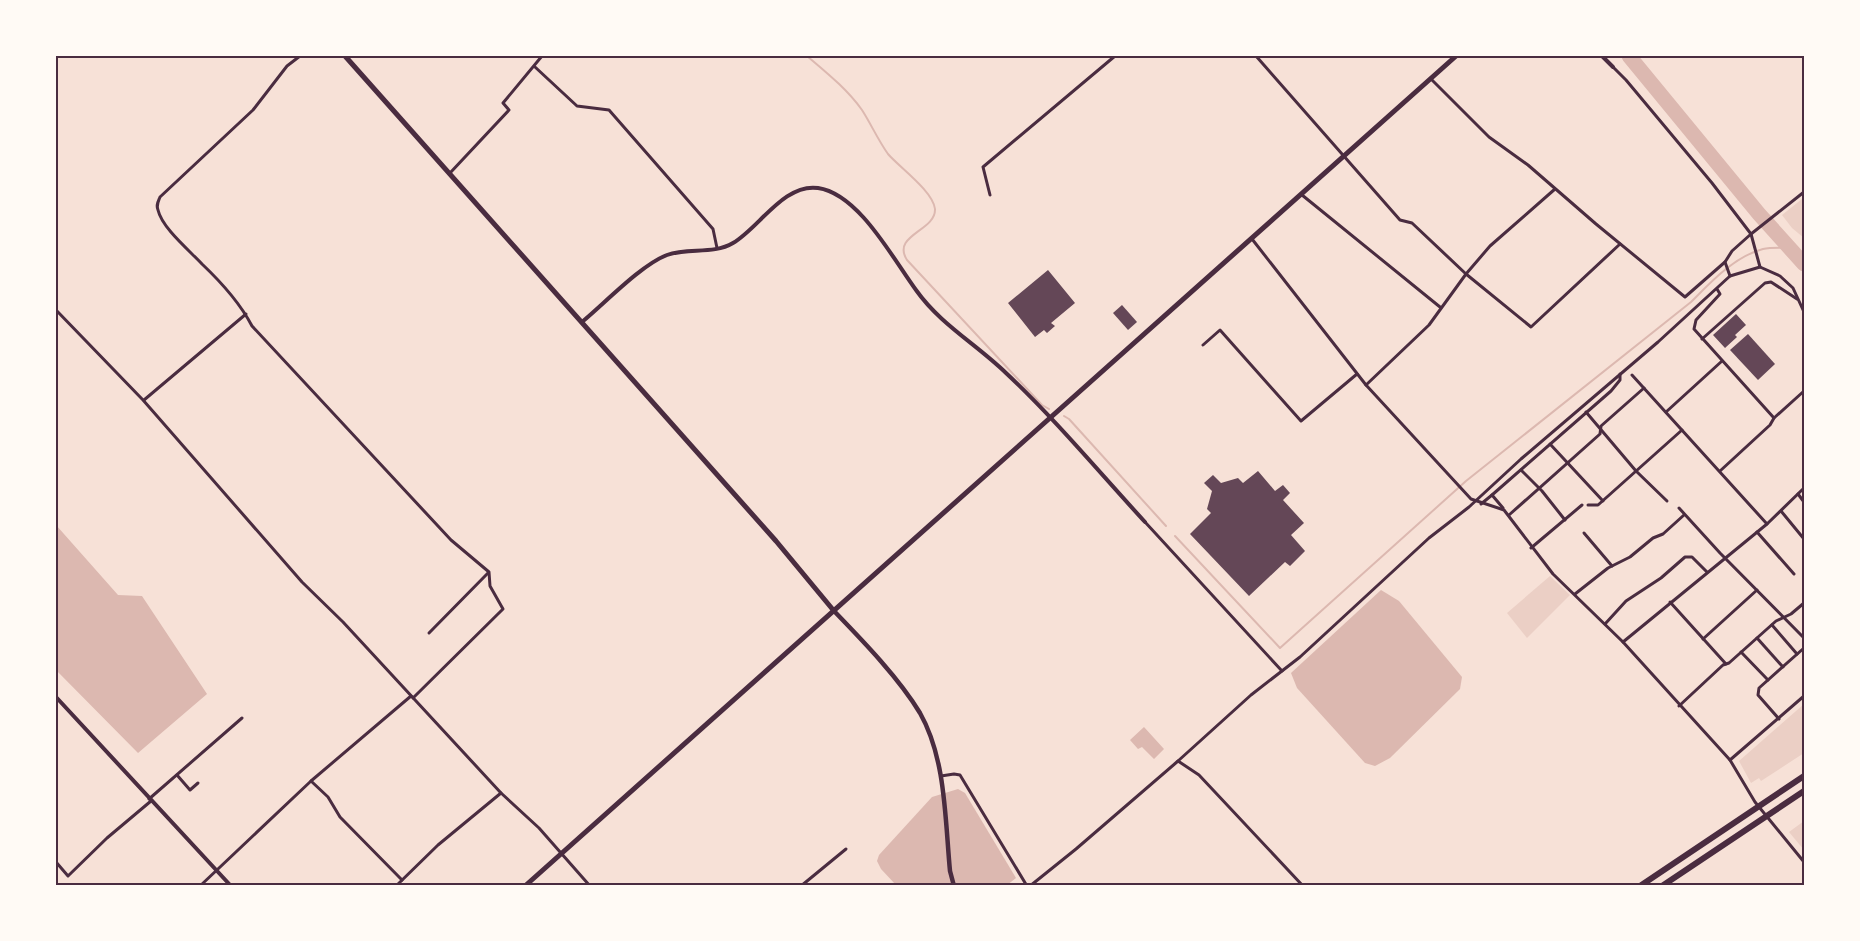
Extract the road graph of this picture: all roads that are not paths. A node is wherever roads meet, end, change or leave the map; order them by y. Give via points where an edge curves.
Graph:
1 (300, 56) edge
2 (345, 56) edge
3 (542, 56) edge
4 (1115, 56) edge
5 (1256, 56) edge
6 (1456, 56) edge
7 (1602, 56) edge
8 (534, 67) junction
9 (1613, 67) joint
10 (1431, 79) junction
11 (1344, 155) junction
12 (450, 173) junction
13 (1555, 189) junction
14 (1803, 193) edge
15 (1301, 194) junction
16 (990, 195) dead end
17 (1751, 234) junction
18 (1252, 239) junction
19 (1620, 244) junction
20 (717, 248) junction
21 (1725, 262) junction
22 (1760, 267) junction
23 (1466, 274) junction
24 (1729, 275) junction
25 (1717, 288) junction
26 (1798, 299) junction
27 (1440, 307) junction
28 (56, 310) edge
29 (1804, 312) edge
30 (246, 314) junction
31 (582, 323) junction
32 (1702, 339) junction
33 (1203, 345) dead end
34 (1722, 361) junction
35 (1357, 374) junction
36 (1620, 374) junction
37 (1632, 375) dead end
38 (1366, 385) junction
39 (1644, 388) junction
40 (1804, 391) edge
41 (144, 400) junction
42 (1586, 412) junction
43 (1666, 412) junction
44 (1773, 418) junction
45 (1050, 419) junction
46 (1601, 430) junction
47 (1682, 430) junction
48 (1550, 444) junction
49 (1568, 463) junction
50 (1521, 470) junction
51 (1636, 471) junction
52 (1720, 471) junction
53 (1804, 488) edge
54 (1539, 489) junction
55 (1798, 494) junction
56 (1492, 495) junction
57 (1603, 501) junction
58 (1666, 501) dead end
59 (1475, 502) junction
60 (1804, 502) edge
61 (1481, 504) junction
62 (1582, 505) dead end
63 (1588, 505) dead end
64 (1679, 508) dead end
65 (1504, 510) junction
66 (1781, 511) junction
67 (1684, 515) junction
68 (1509, 516) junction
69 (1565, 520) junction
70 (1145, 522) joint
71 (1767, 524) junction
72 (1804, 529) edge
73 (1757, 532) junction
74 (1584, 533) dead end
75 (1800, 533) junction
76 (1804, 539) edge
77 (1531, 548) junction
78 (1725, 558) junction
79 (1612, 566) junction
80 (489, 572) junction
81 (1707, 572) junction
82 (1794, 574) dead end
83 (1758, 590) junction
84 (1575, 594) junction
85 (1670, 602) junction
86 (1804, 603) edge
87 (834, 610) junction
88 (1784, 617) junction
89 (1605, 624) junction
90 (1772, 625) junction
91 (429, 633) dead end
92 (1757, 638) junction
93 (1804, 638) edge
94 (1703, 639) junction
95 (1623, 642) junction
96 (1804, 648) edge
97 (1741, 652) junction
98 (1797, 654) junction
99 (1726, 664) junction
100 (1783, 666) junction
101 (1282, 671) junction
102 (1768, 680) junction
103 (1804, 696) edge
104 (412, 697) junction
105 (56, 700) edge
106 (1679, 706) junction
107 (242, 718) dead end
108 (1779, 719) junction
109 (1730, 760) junction
110 (1178, 762) junction
111 (177, 775) junction
112 (940, 776) junction
113 (1804, 777) edge
114 (311, 780) junction
115 (198, 783) dead end
116 (1804, 791) edge
117 (501, 794) junction
118 (150, 800) junction
119 (846, 849) dead end
120 (561, 854) junction
121 (56, 862) edge
122 (1804, 862) edge
123 (216, 870) junction
124 (402, 880) junction
125 (200, 885) edge
126 (231, 885) edge
127 (396, 885) edge
128 (525, 885) edge
129 (590, 885) edge
130 (801, 885) edge
131 (954, 885) edge
132 (1028, 885) edge
133 (1303, 885) edge
134 (1640, 885) edge
135 (1662, 885) edge

1 - 30 street via 287,66 253,110 173,183 157,203 162,220
2 - 12 highway
3 - 8 street
4 - 16 street via 983,167
5 - 11 street
6 - 10 highway
7 - 9 street
8 - 12 street via 503,103 509,110
8 - 20 street via 577,106 609,110 713,229
9 - 17 street
10 - 11 highway
10 - 13 street via 1489,137
11 - 15 highway
11 - 23 street via 1400,220 1412,223
12 - 31 highway
13 - 19 street
13 - 23 street via 1490,246
14 - 17 street
15 - 18 highway
15 - 27 street
17 - 21 street
17 - 22 street
18 - 35 street
18 - 45 highway
19 - 21 street via 1685,297
19 - 23 street via 1531,327
20 - 31 street via 669,254 652,262
20 - 45 street via 734,243 797,191 815,187 832,190 868,224 936,315 1005,372
21 - 24 street
22 - 24 street
22 - 26 street via 1780,276
23 - 27 street
24 - 25 street
25 - 32 street via 1720,294 1696,320 1694,329
25 - 36 street
26 - 29 street
26 - 32 street via 1771,282 1765,284
27 - 38 street via 1428,325
28 - 41 street
30 - 41 street
30 - 80 street via 252,326 443,532
31 - 87 highway
32 - 34 street
33 - 35 street via 1220,330 1301,421
34 - 43 street
34 - 44 street
35 - 38 street
36 - 42 street via 1611,391
36 - 59 street
37 - 39 street
38 - 59 street
39 - 43 street
39 - 46 street
40 - 44 street
41 - 104 street via 302,582
42 - 46 street
42 - 48 street
43 - 47 street
44 - 52 street
45 - 70 street
45 - 87 highway
46 - 49 street
46 - 51 street
47 - 51 street
47 - 52 street
48 - 49 street
48 - 50 street
49 - 54 street
49 - 57 street
50 - 54 street
50 - 56 street
51 - 57 street
51 - 58 street
52 - 71 street
53 - 55 street
54 - 68 street
54 - 69 street
55 - 60 street
55 - 66 street
56 - 61 street
56 - 65 street
57 - 63 street
59 - 61 street
59 - 101 street via 1429,538
61 - 65 street
62 - 69 street
64 - 67 street
65 - 68 street
66 - 71 street
66 - 75 street
67 - 78 street
67 - 79 street via 1664,534
68 - 77 street
69 - 77 street
70 - 101 street
71 - 73 street
72 - 75 street
73 - 78 street
73 - 82 street
74 - 79 street
75 - 76 street
77 - 84 street
78 - 81 street
78 - 83 street
79 - 84 street
80 - 91 street
80 - 104 street via 490,586 503,609
81 - 85 street
81 - 89 street via 1692,557 1685,557 1626,601
83 - 88 street
83 - 94 street
84 - 89 street
85 - 94 street
85 - 95 street
86 - 88 street
87 - 112 main road via 920,713 933,744
87 - 120 highway
88 - 90 street
88 - 93 street
89 - 95 street
90 - 92 street
90 - 98 street
92 - 97 street
92 - 100 street
94 - 99 street
95 - 106 street
96 - 98 street
97 - 99 street
97 - 102 street
98 - 100 street
99 - 106 street
100 - 102 street
101 - 110 street
102 - 108 street via 1759,688 1758,695
103 - 108 street
104 - 114 street
104 - 117 street
105 - 118 street
106 - 109 street
107 - 111 street
108 - 109 street
109 - 122 street via 1755,802
110 - 132 street
110 - 133 street via 1199,775
111 - 115 street via 190,790
111 - 118 street
112 - 131 main road
112 - 132 street via 960,775
113 - 134 highway
114 - 123 street
114 - 124 street via 340,817
116 - 135 highway
117 - 120 street
117 - 124 street
118 - 121 street via 68,876
118 - 123 street
119 - 130 street
120 - 128 highway
120 - 129 street
123 - 125 street
123 - 126 street
124 - 127 street

